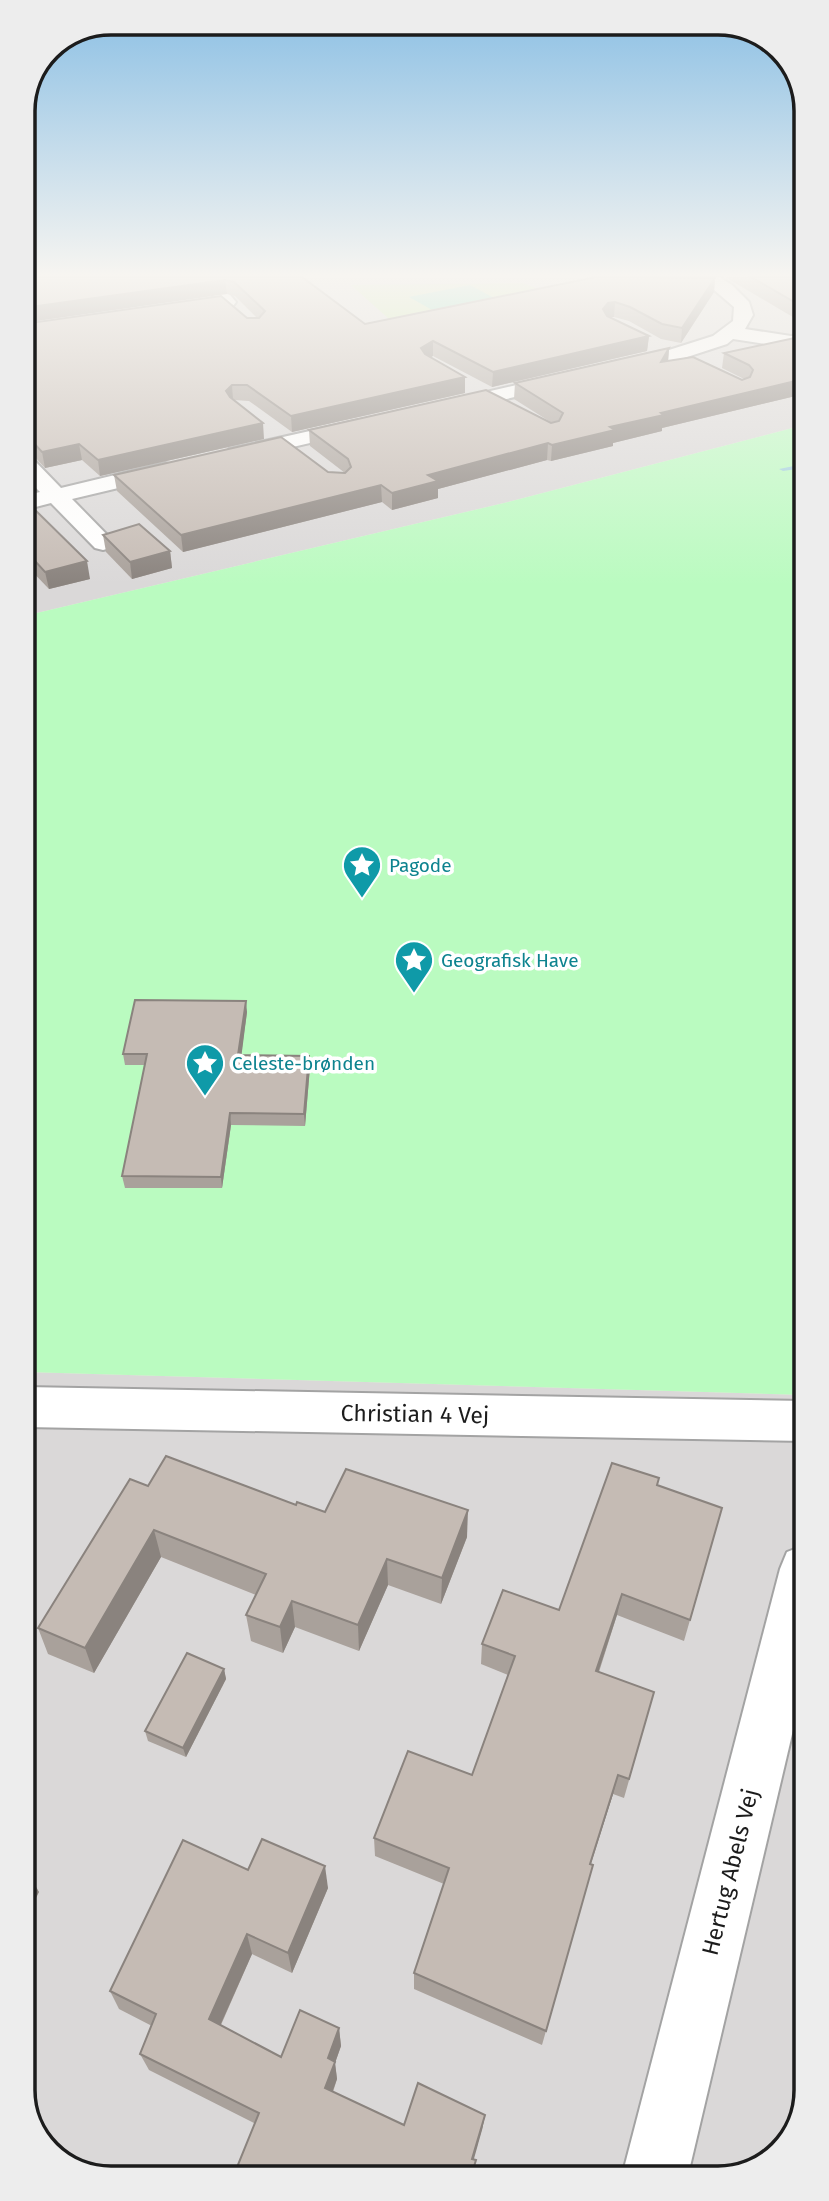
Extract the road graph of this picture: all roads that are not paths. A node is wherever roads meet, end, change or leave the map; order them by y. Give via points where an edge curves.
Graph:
1 (566, 380) edge
2 (468, 384) dead end
3 (490, 397) junction
4 (514, 410) edge
5 (422, 412) edge
6 (382, 421) edge
7 (268, 429) dead end
8 (287, 443) junction
9 (219, 458) edge
10 (307, 458) edge
11 (178, 467) edge
12 (35, 474) edge
13 (56, 495) junction
14 (35, 500) edge
15 (103, 543) edge
16 (35, 1406) edge
17 (794, 1421) edge
18 (794, 1614) edge
19 (657, 2166) edge

1 - 3 street
2 - 3 street
3 - 4 street
3 - 5 street
6 - 8 street
7 - 8 street
8 - 9 street
8 - 10 street
11 - 13 street
12 - 13 street
13 - 14 street
13 - 15 street
16 - 17 street, Christian 4 Vej
18 - 19 street, Hertug Abels Vej

